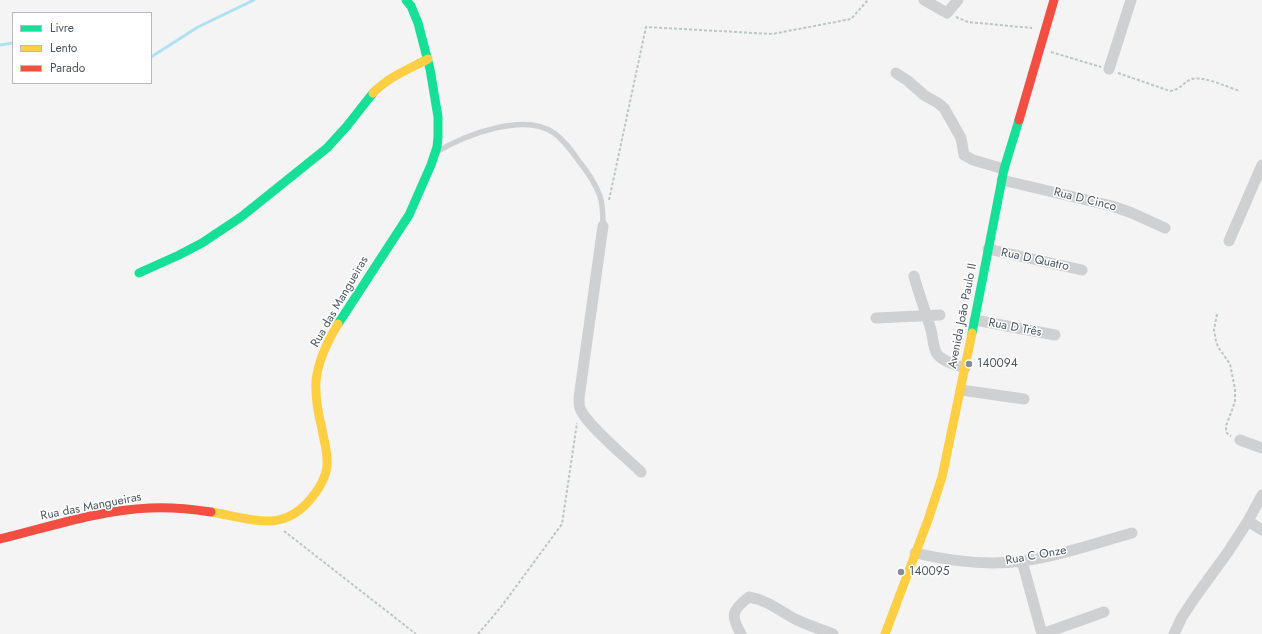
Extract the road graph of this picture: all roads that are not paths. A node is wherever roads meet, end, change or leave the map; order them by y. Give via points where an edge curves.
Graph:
1 (406, 0) edge
2 (924, 0) edge
3 (958, 0) edge
4 (1054, 0) edge
5 (1131, 0) edge
6 (428, 60) junction
7 (1109, 69) road end
8 (896, 73) dead end
9 (435, 152) junction
10 (1262, 166) edge
11 (1003, 174) junction
12 (603, 226) joint
13 (1165, 228) dead end
14 (1229, 241) dead end
15 (988, 250) junction
16 (1082, 270) dead end
17 (139, 273) dead end
18 (914, 276) dead end
19 (940, 315) dead end
20 (926, 316) junction
21 (876, 318) dead end
22 (975, 320) junction
23 (1055, 335) dead end
24 (965, 368) junction
25 (960, 390) junction
26 (1024, 399) dead end
27 (1240, 440) road end
28 (1262, 448) edge
29 (641, 472) dead end
30 (1262, 495) edge
31 (1248, 521) junction
32 (1262, 530) edge
33 (1132, 533) dead end
34 (0, 540) edge
35 (915, 552) junction
36 (1022, 561) junction
37 (1104, 612) dead end
38 (740, 634) edge
39 (833, 634) edge
40 (885, 634) edge
41 (1042, 634) edge
42 (1174, 634) edge

1 - 6 street, Rua das Mangueiras via 416,17
2 - 3 street via 946,14
4 - 11 street, Avenida João Paulo II
5 - 7 street
6 - 9 street, Rua das Mangueiras via 438,123
6 - 17 street via 380,85 327,148 241,217 202,243
8 - 11 street, Rua D Cinco via 944,108 960,138 964,155
9 - 12 lane via 485,130 520,124 538,126 553,132 588,173 600,197
9 - 34 street, Rua das Mangueiras via 408,216 343,315 320,362 316,396 327,464 324,477 309,501 284,520 258,520 217,512 150,508 99,515
10 - 14 street
11 - 13 street, Rua D Cinco via 1112,206
11 - 15 street, Avenida João Paulo II
12 - 29 street via 579,408 599,433
15 - 16 street, Rua D Quatro
15 - 22 street, Avenida João Paulo II
18 - 20 street
19 - 20 street
20 - 21 street
20 - 24 street via 938,355
22 - 23 street, Rua D Três
22 - 24 street, Avenida João Paulo II
24 - 25 street, Avenida João Paulo II
25 - 26 street
25 - 35 street, Avenida João Paulo II via 942,477
27 - 28 street
30 - 31 street
31 - 32 street
31 - 42 street via 1182,617
33 - 36 street, Rua C Onze
35 - 36 street, Rua C Onze via 968,562
35 - 40 street, Avenida João Paulo II
36 - 41 street
37 - 41 street
38 - 39 street via 734,611 749,597 758,598 794,618

